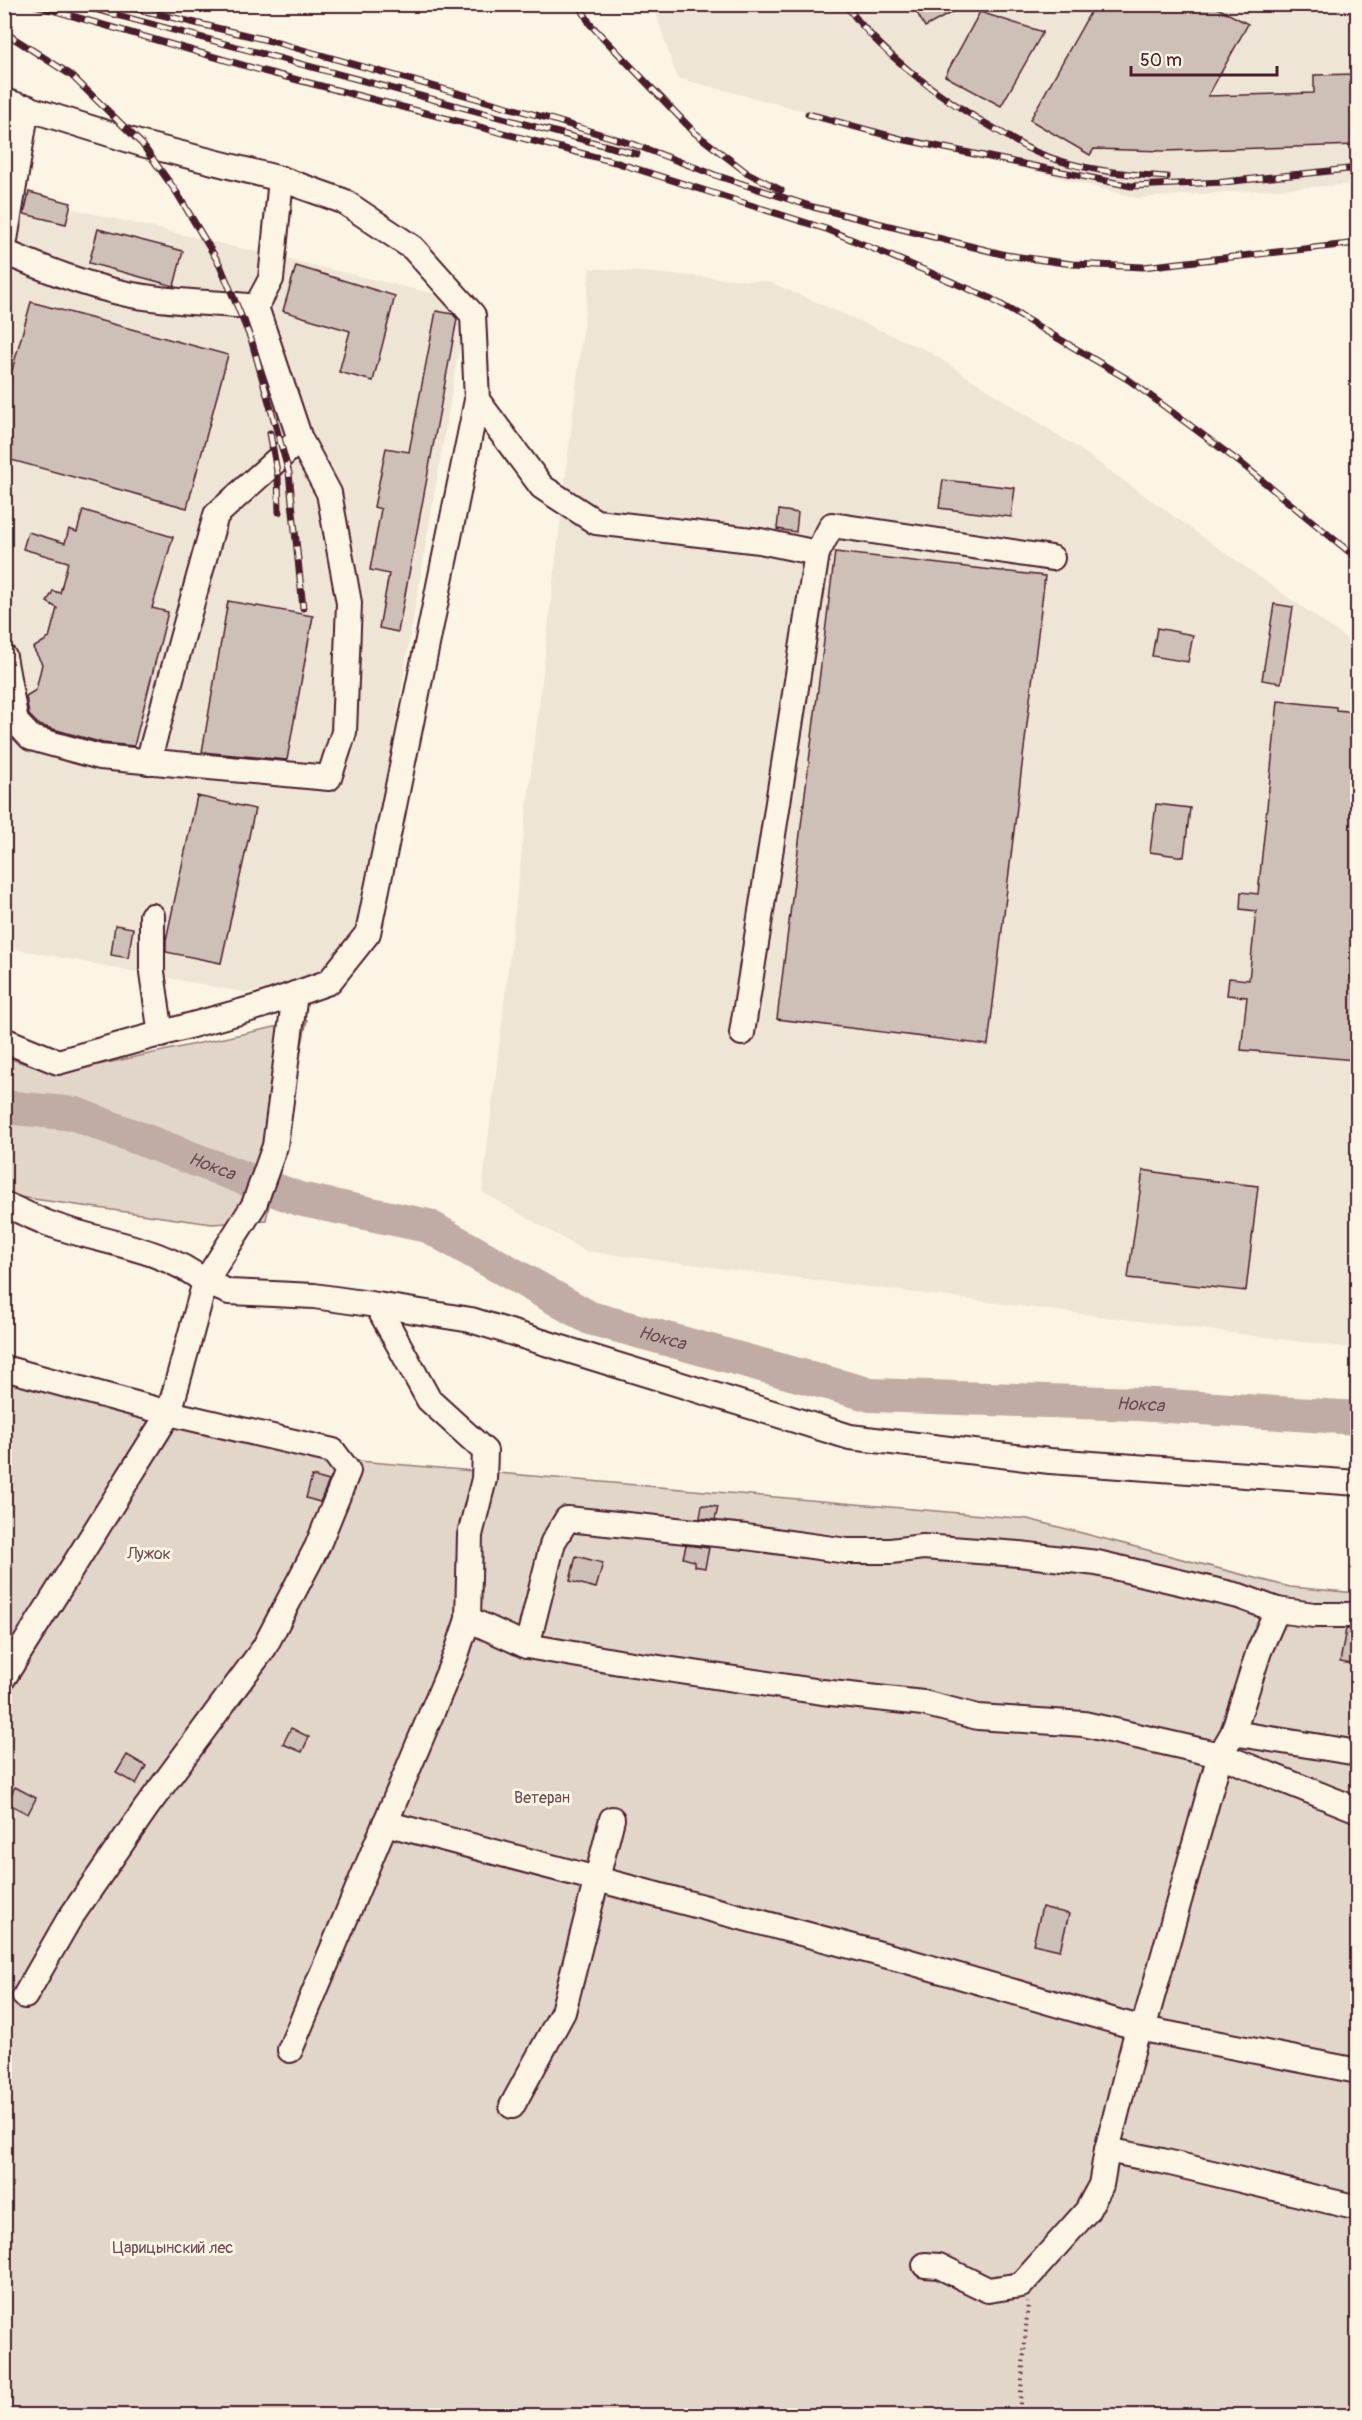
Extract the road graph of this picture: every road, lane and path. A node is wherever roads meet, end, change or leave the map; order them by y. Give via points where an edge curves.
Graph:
1 (16, 104) edge
2 (281, 178) junction
3 (4, 246) edge
4 (4, 252) edge
5 (256, 307) junction
6 (477, 400) junction
7 (300, 439) junction
8 (817, 553) junction
9 (1052, 558) dead end
10 (4, 657) edge
11 (148, 762) junction
12 (152, 916) dead end
13 (295, 994) junction
14 (742, 1033) dead end
15 (161, 1035) junction
16 (4, 1040) edge
17 (4, 1204) edge
18 (205, 1282) junction
19 (377, 1305) junction
20 (4, 1368) edge
21 (169, 1413) junction
22 (1358, 1483) edge
23 (1277, 1610) junction
24 (1358, 1615) edge
25 (468, 1619) junction
26 (527, 1646) junction
27 (4, 1677) edge
28 (1233, 1733) junction
29 (1358, 1753) edge
30 (1220, 1755) junction
31 (1358, 1810) edge
32 (612, 1819) dead end
33 (385, 1822) junction
34 (596, 1878) junction
35 (25, 1996) dead end
36 (1141, 2029) junction
37 (290, 2050) dead end
38 (1358, 2071) edge
39 (512, 2106) dead end
40 (1107, 2150) junction
41 (1358, 2208) edge
42 (925, 2265) dead end
43 (1028, 2277) junction
44 (1019, 2415) edge

1 - 2 street via 142,144
1 - 3 street
2 - 5 street via 271,279
2 - 6 street via 343,201 413,248 473,315
4 - 5 street via 66,278 128,294
5 - 7 street
6 - 8 street via 542,487 596,522 760,541
6 - 13 street via 368,933 329,982
7 - 11 street via 216,515
7 - 11 street via 329,493 349,603 344,732 329,778
8 - 9 street via 832,525
8 - 14 street
10 - 11 street via 15,722 31,738 100,757
12 - 15 street via 152,972
13 - 15 street
13 - 18 street via 275,1146 254,1205
15 - 16 street via 58,1062
17 - 18 street via 48,1223 116,1241 192,1271
18 - 19 street via 230,1292 314,1296
18 - 21 street
19 - 22 street via 471,1320 850,1437 1050,1461
19 - 25 street via 429,1400 485,1450 484,1479 470,1535
20 - 21 street
21 - 27 street
21 - 35 street via 333,1451 348,1471 318,1547 264,1648 68,1921
23 - 24 street
23 - 26 street via 1239,1596 1097,1563 923,1547 847,1551 567,1519 553,1542
23 - 28 street via 1259,1651
25 - 26 street
25 - 33 street
26 - 30 street via 822,1692 923,1703 978,1717 1084,1724
28 - 29 street
28 - 30 street
30 - 31 street
30 - 36 street
32 - 34 street
33 - 34 street
33 - 37 street
34 - 36 street via 908,1961
34 - 39 street via 563,2012
36 - 38 street
36 - 40 street
40 - 41 street
40 - 43 street via 1101,2185 1087,2211
42 - 43 street via 939,2266 988,2290 1021,2285
43 - 44 path

